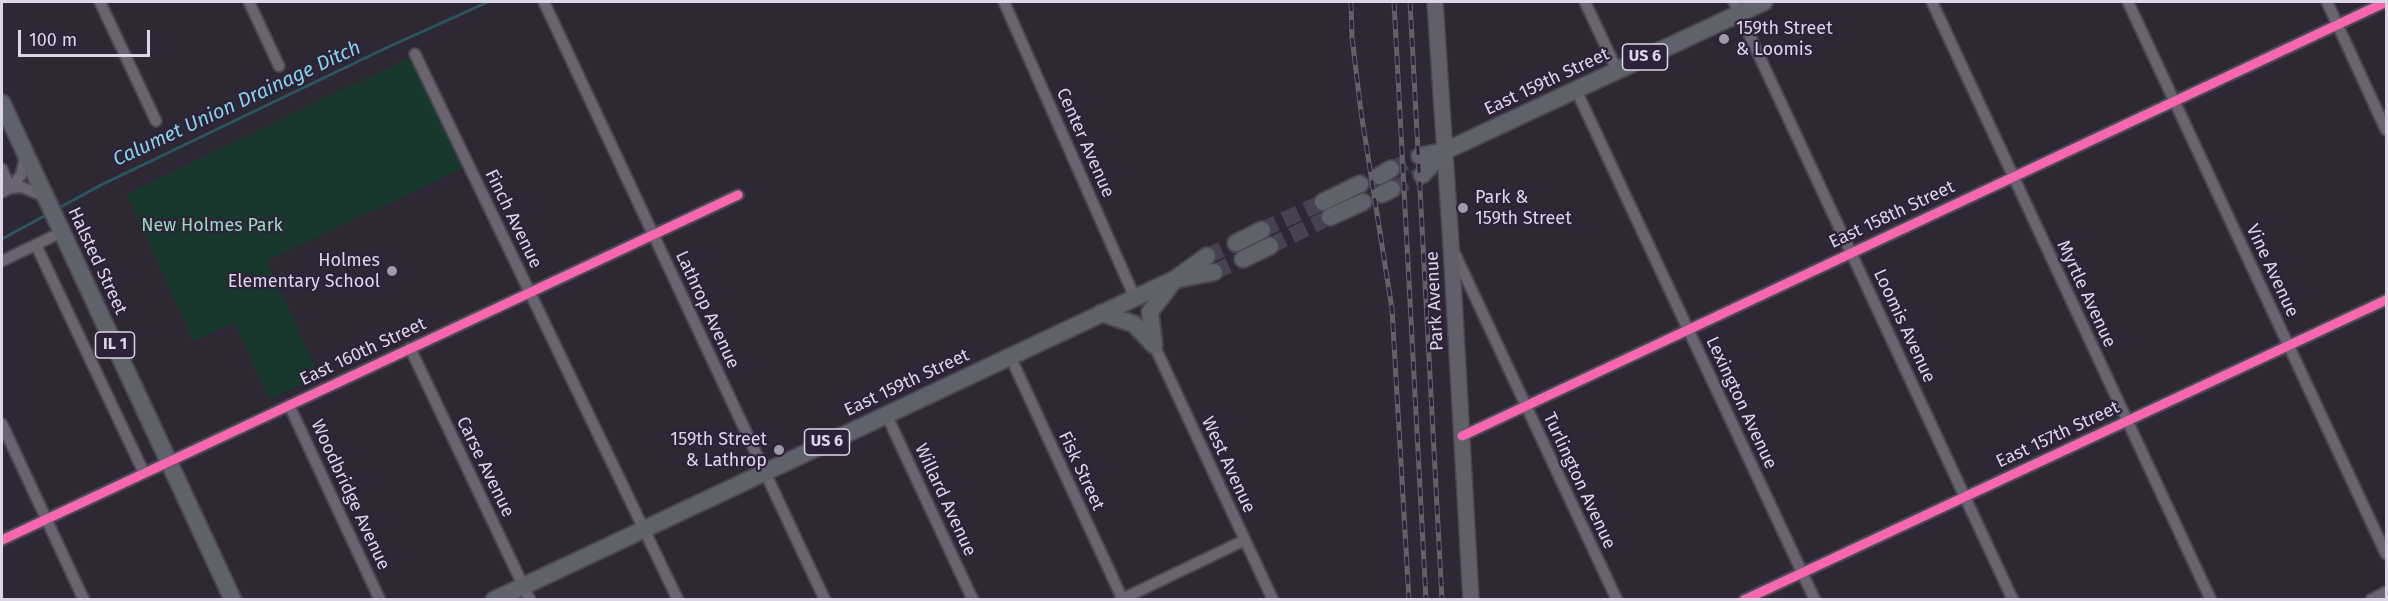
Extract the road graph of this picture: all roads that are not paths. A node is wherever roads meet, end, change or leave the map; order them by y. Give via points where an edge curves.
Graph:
1 (100, 2) edge
2 (249, 2) edge
3 (544, 2) edge
4 (1004, 2) edge
5 (1435, 2) edge
6 (1585, 2) edge
7 (1764, 2) edge
8 (1932, 2) edge
9 (2128, 2) edge
10 (2326, 2) edge
11 (2386, 2) edge
12 (1737, 7) edge
13 (2337, 24) junction
14 (415, 54) dead end
15 (279, 66) dead end
16 (1617, 70) junction
17 (1576, 90) junction
18 (2175, 100) junction
19 (2, 103) edge
20 (156, 121) dead end
21 (2386, 130) edge
22 (1445, 151) junction
23 (26, 155) junction
24 (1420, 156) tunnel mouth
25 (2, 169) edge
26 (1422, 175) tunnel mouth
27 (2013, 176) junction
28 (1360, 184) dead end
29 (6, 190) edge
30 (738, 195) dead end
31 (45, 197) junction
32 (1323, 202) tunnel mouth
33 (1363, 202) dead end
34 (1330, 217) tunnel mouth
35 (1262, 230) tunnel mouth
36 (62, 232) junction
37 (653, 234) junction
38 (1236, 243) tunnel mouth
39 (36, 245) junction
40 (1451, 245) junction
41 (1270, 246) tunnel mouth
42 (1851, 253) junction
43 (1207, 256) tunnel mouth
44 (1244, 259) tunnel mouth
45 (2, 261) edge
46 (1214, 272) tunnel mouth
47 (1175, 279) junction
48 (530, 292) junction
49 (1135, 297) junction
50 (2386, 300) edge
51 (1101, 313) junction
52 (1689, 329) junction
53 (1154, 345) junction
54 (2289, 345) junction
55 (410, 348) junction
56 (1010, 356) junction
57 (289, 405) junction
58 (1527, 407) junction
59 (886, 414) junction
60 (2127, 421) junction
61 (2, 424) edge
62 (1462, 436) junction
63 (169, 461) junction
64 (765, 471) junction
65 (144, 473) junction
66 (1965, 496) junction
67 (46, 519) junction
68 (645, 528) junction
69 (2, 540) edge
70 (1245, 540) junction
71 (2386, 554) edge
72 (1803, 572) junction
73 (527, 592) edge
74 (2386, 592) edge
75 (1122, 599) edge
76 (84, 600) edge
77 (233, 600) edge
78 (380, 600) edge
79 (494, 600) edge
80 (678, 600) edge
81 (825, 600) edge
82 (973, 600) edge
83 (1273, 600) edge
84 (1471, 600) edge
85 (1617, 600) edge
86 (1744, 600) edge
87 (1815, 600) edge
88 (2013, 600) edge
89 (2211, 600) edge
90 (2371, 600) edge

1 - 20 street
2 - 15 street
3 - 37 street, Lathrop Avenue
4 - 49 street, Center Avenue
5 - 22 street, Park Avenue
6 - 16 street
7 - 12 main road, East 159th Street / US 6
8 - 27 street, Myrtle Avenue
9 - 18 street, Vine Avenue
10 - 13 street
11 - 13 street, East 158th Street
12 - 16 main road, East 159th Street / US 6
12 - 42 street, Loomis Avenue
13 - 18 street, East 158th Street
13 - 21 street
14 - 48 street, Finch Avenue
16 - 17 main road, East 159th Street / US 6
17 - 22 main road, East 159th Street / US 6
17 - 52 street, Lexington Avenue
18 - 27 street, East 158th Street
18 - 54 street, Vine Avenue
19 - 23 main road, Halsted Street / IL 1
22 - 24 main road, East 159th Street / US 6
22 - 26 main road, East 159th Street / US 6
22 - 40 street, Park Avenue
23 - 29 street via 21,175
23 - 31 main road, Halsted Street / IL 1
25 - 29 street
27 - 42 street, East 158th Street
27 - 60 street, Myrtle Avenue
28 - 32 main road
29 - 31 street via 25,188
30 - 37 street, East 160th Street
31 - 36 main road, Halsted Street / IL 1
33 - 34 main road
35 - 38 main road
36 - 39 street
36 - 63 main road, Halsted Street / IL 1
37 - 48 street, East 160th Street
37 - 64 street, Lathrop Avenue
39 - 45 street
39 - 65 street
40 - 58 street, Turlington Avenue
40 - 62 street, Park Avenue
41 - 44 main road
42 - 52 street, East 158th Street
42 - 66 street, Loomis Avenue
43 - 47 main road, East 159th Street / US 6
46 - 47 main road, East 159th Street / US 6
47 - 49 main road, East 159th Street / US 6
47 - 53 main road via 1150,312
48 - 55 street, East 160th Street
48 - 68 street, Finch Avenue
49 - 51 main road, East 159th Street / US 6
50 - 54 street, East 157th Street
51 - 53 main road via 1134,324
51 - 56 main road, East 159th Street / US 6
52 - 58 street, East 158th Street
52 - 72 street, Lexington Avenue
53 - 70 street, West Avenue
54 - 60 street, East 157th Street
54 - 71 street, Vine Avenue
55 - 57 street, East 160th Street
55 - 73 street, Carse Avenue
56 - 59 main road, East 159th Street / US 6
56 - 75 street, Fisk Street
57 - 63 street, East 160th Street
57 - 78 street, Woodbridge Avenue
58 - 62 street, East 158th Street
58 - 85 street, Turlington Avenue
59 - 64 main road, East 159th Street / US 6
59 - 82 street, Willard Avenue
60 - 66 street, East 157th Street
60 - 89 street, Myrtle Avenue
61 - 67 street
62 - 84 street, Park Avenue
63 - 65 street, East 160th Street
63 - 77 main road, Halsted Street / IL 1
64 - 68 main road, East 159th Street / US 6
64 - 81 street, Lathrop Avenue
65 - 67 street, East 160th Street
66 - 72 street, East 157th Street
66 - 88 street, Loomis Avenue
67 - 69 street, East 160th Street
67 - 76 street
68 - 73 main road, East 159th Street / US 6
68 - 80 street, Finch Avenue
70 - 75 street
70 - 83 street, West Avenue
72 - 86 street, East 157th Street
72 - 87 street, Lexington Avenue
73 - 79 main road, East 159th Street / US 6
74 - 90 street

